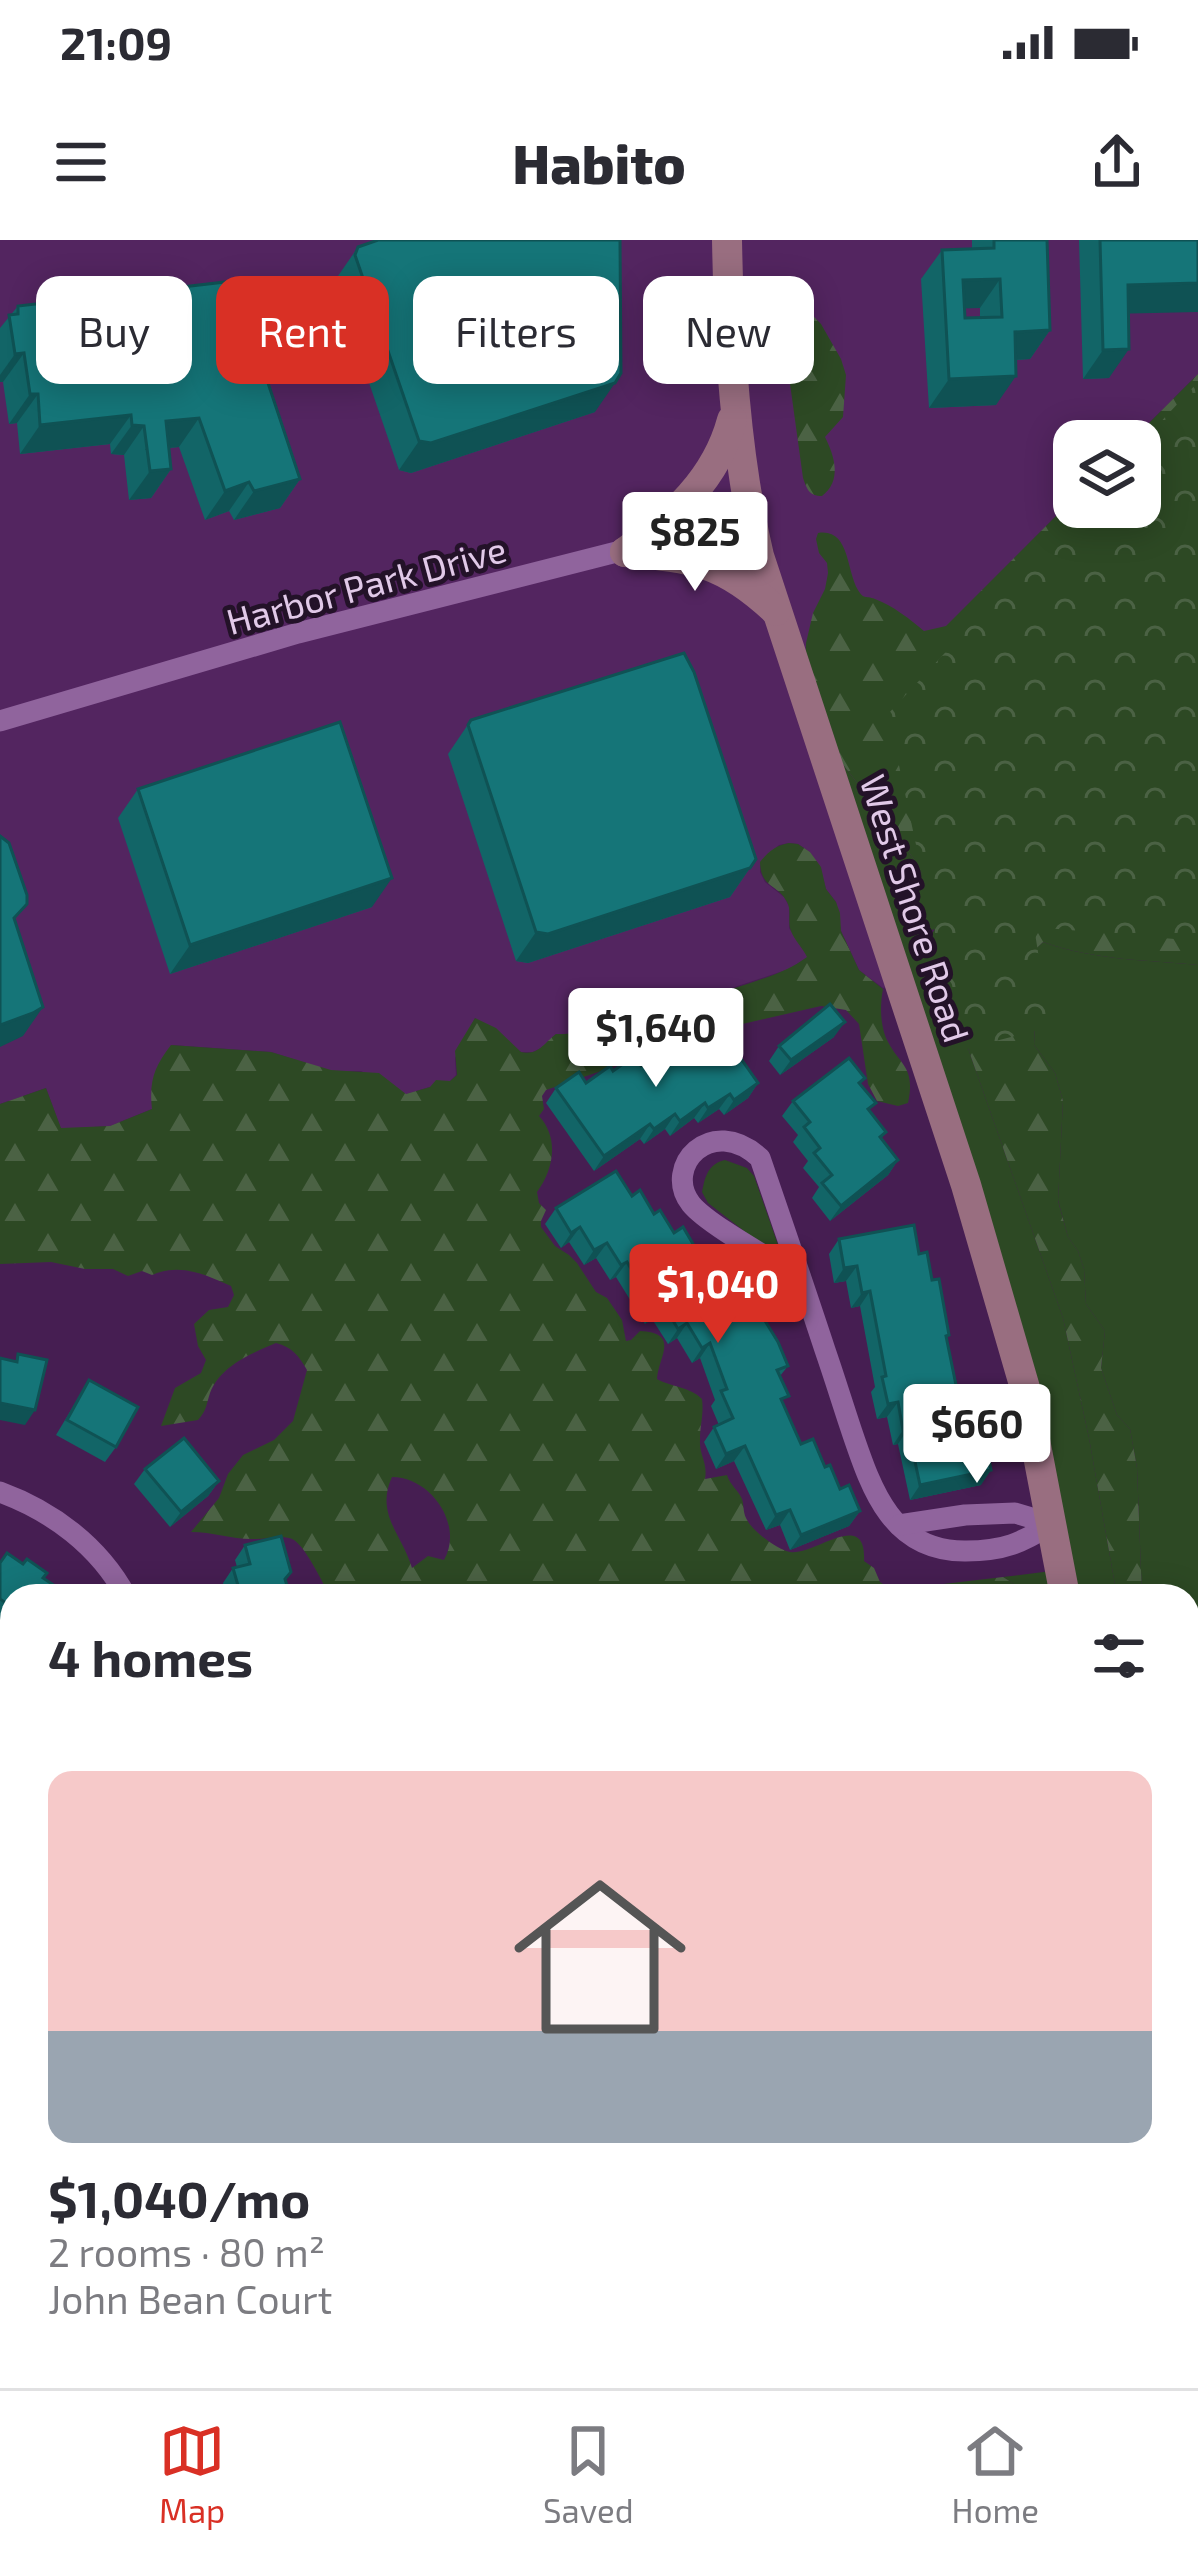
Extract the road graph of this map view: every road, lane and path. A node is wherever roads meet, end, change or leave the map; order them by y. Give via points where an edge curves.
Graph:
1 (727, 240) edge
2 (736, 402) junction
3 (750, 518) junction
4 (625, 552) junction
5 (776, 611) junction
6 (0, 722) edge
7 (801, 1278) junction
8 (0, 1492) edge
9 (1052, 1524) junction
10 (899, 1525) junction
11 (119, 1584) edge
12 (1063, 1584) edge

1 - 2 main road, West Shore Road
2 - 3 main road, West Shore Road
2 - 4 main road via 726,444 691,498
3 - 4 street, Harbor Park Drive
3 - 5 main road, West Shore Road
4 - 5 main road via 700,560
4 - 6 street, Harbor Park Drive via 298,633
5 - 9 main road, West Shore Road via 966,1185 1025,1388
7 - 7 street via 760,1158 734,1142 698,1148 682,1186 691,1204
7 - 10 street via 865,1472
8 - 11 street via 80,1538
9 - 10 street via 1015,1513
9 - 10 street via 1020,1544 973,1551 945,1551
9 - 12 main road, West Shore Road

